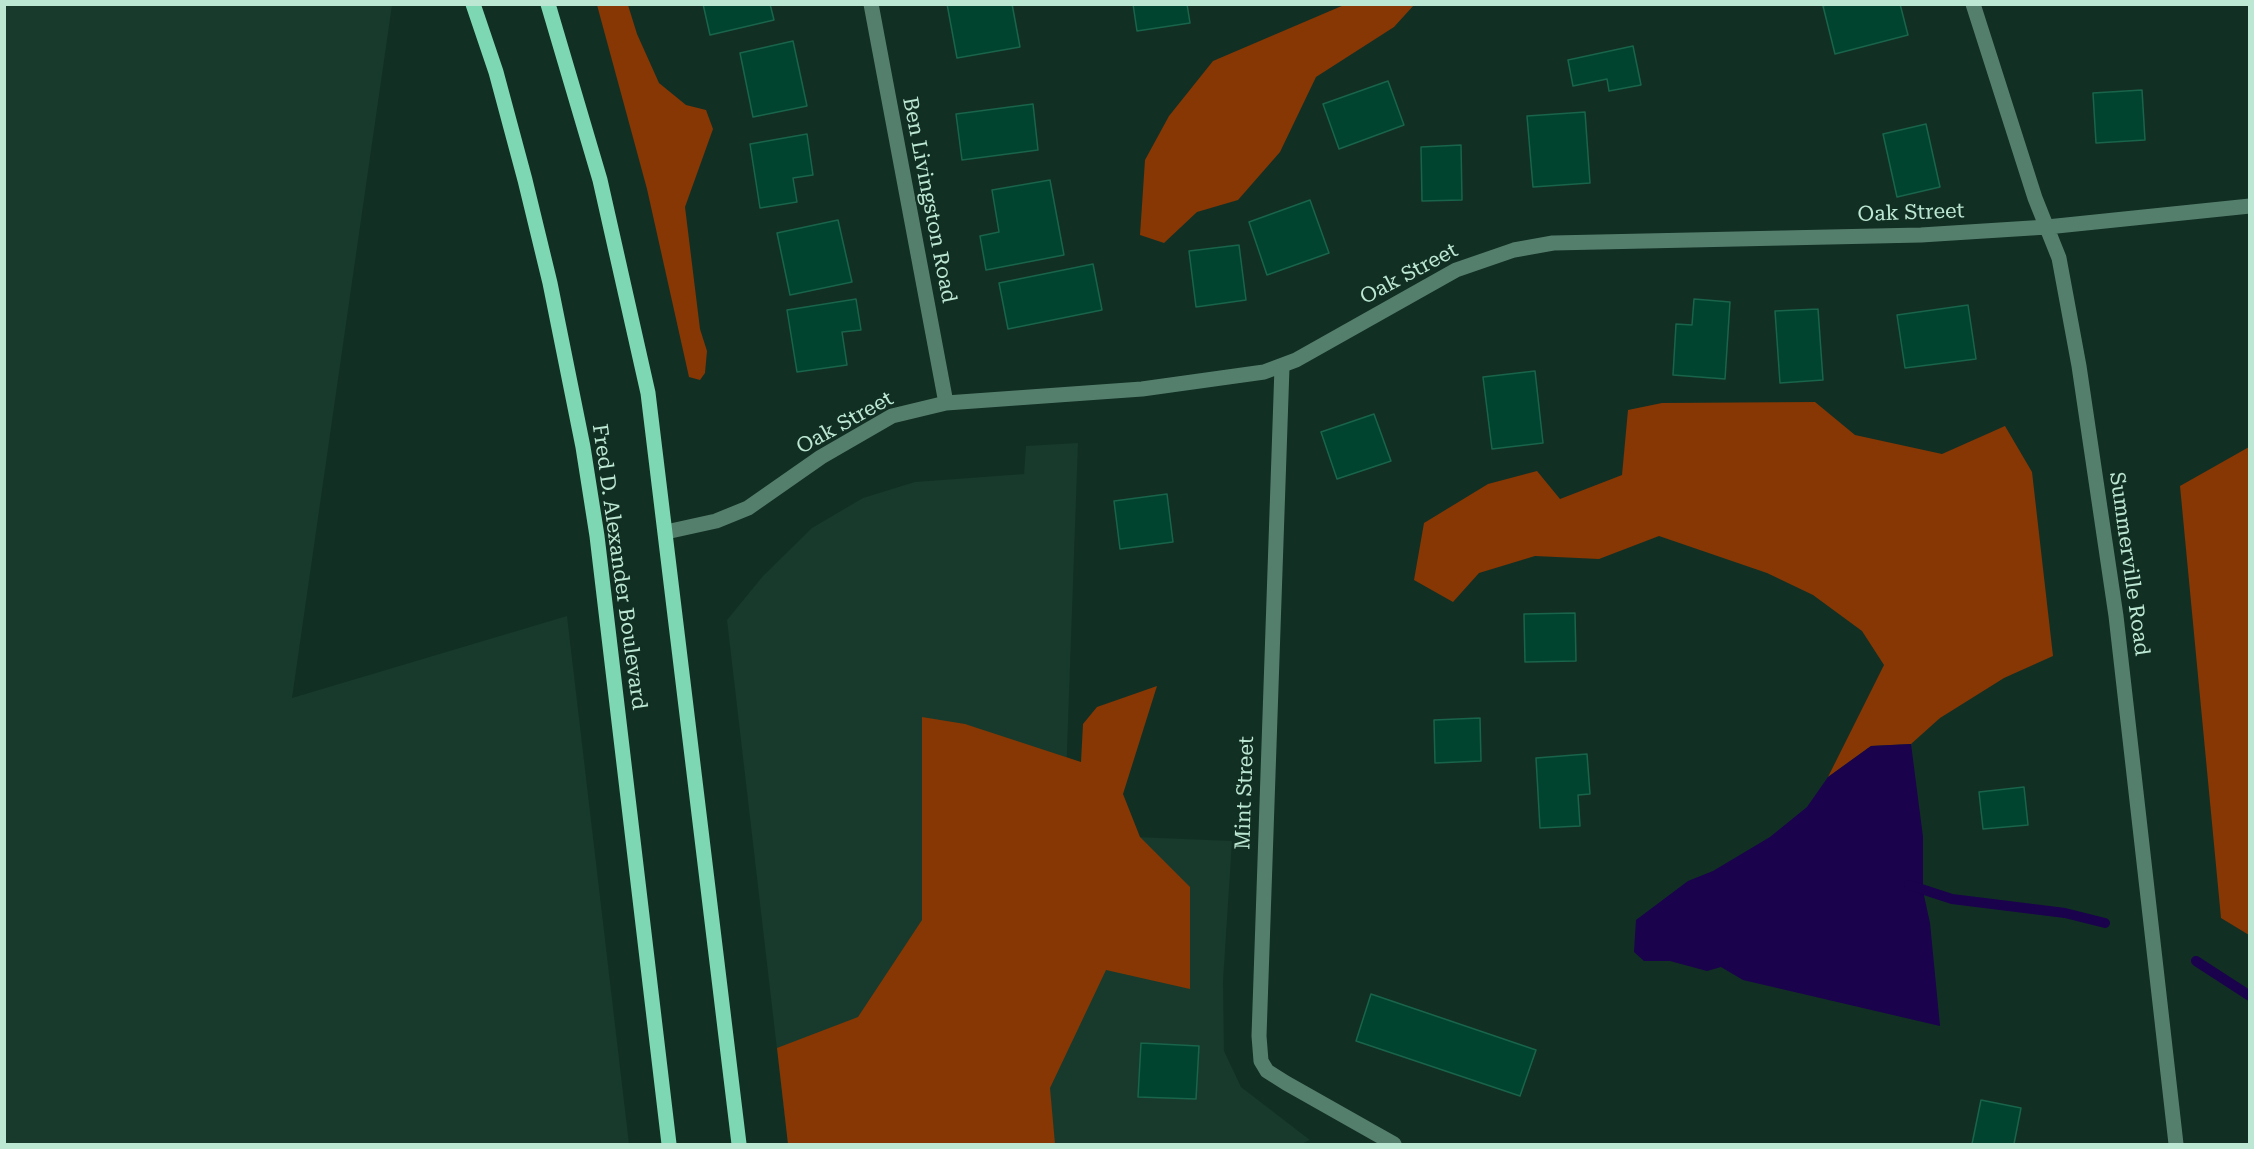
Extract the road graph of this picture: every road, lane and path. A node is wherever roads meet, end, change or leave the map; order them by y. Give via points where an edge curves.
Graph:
1 (473, 4) edge
2 (548, 4) edge
3 (871, 4) edge
4 (1973, 4) edge
5 (2250, 206) edge
6 (2048, 227) junction
7 (1282, 367) junction
8 (946, 403) junction
9 (666, 532) junction
10 (669, 1144) edge
11 (739, 1144) edge
12 (1394, 1144) edge
13 (2176, 1144) edge

1 - 10 main road, Fred D. Alexander Boulevard via 525,180 583,447
2 - 9 main road via 600,180 626,286 648,393
3 - 8 street, Ben Livingston Road
4 - 6 street, Summerville Road via 2035,198
5 - 6 street, Oak Street
6 - 7 street, Oak Street via 1921,236 1553,243 1514,250 1456,270
6 - 13 street, Summerville Road via 2058,258 2079,366 2116,616
7 - 8 street, Oak Street via 1245,376 1142,389
7 - 12 street, Mint Street via 1261,1061 1267,1071 1286,1083
8 - 9 street, Oak Street via 892,416 748,508 716,521
9 - 11 main road

